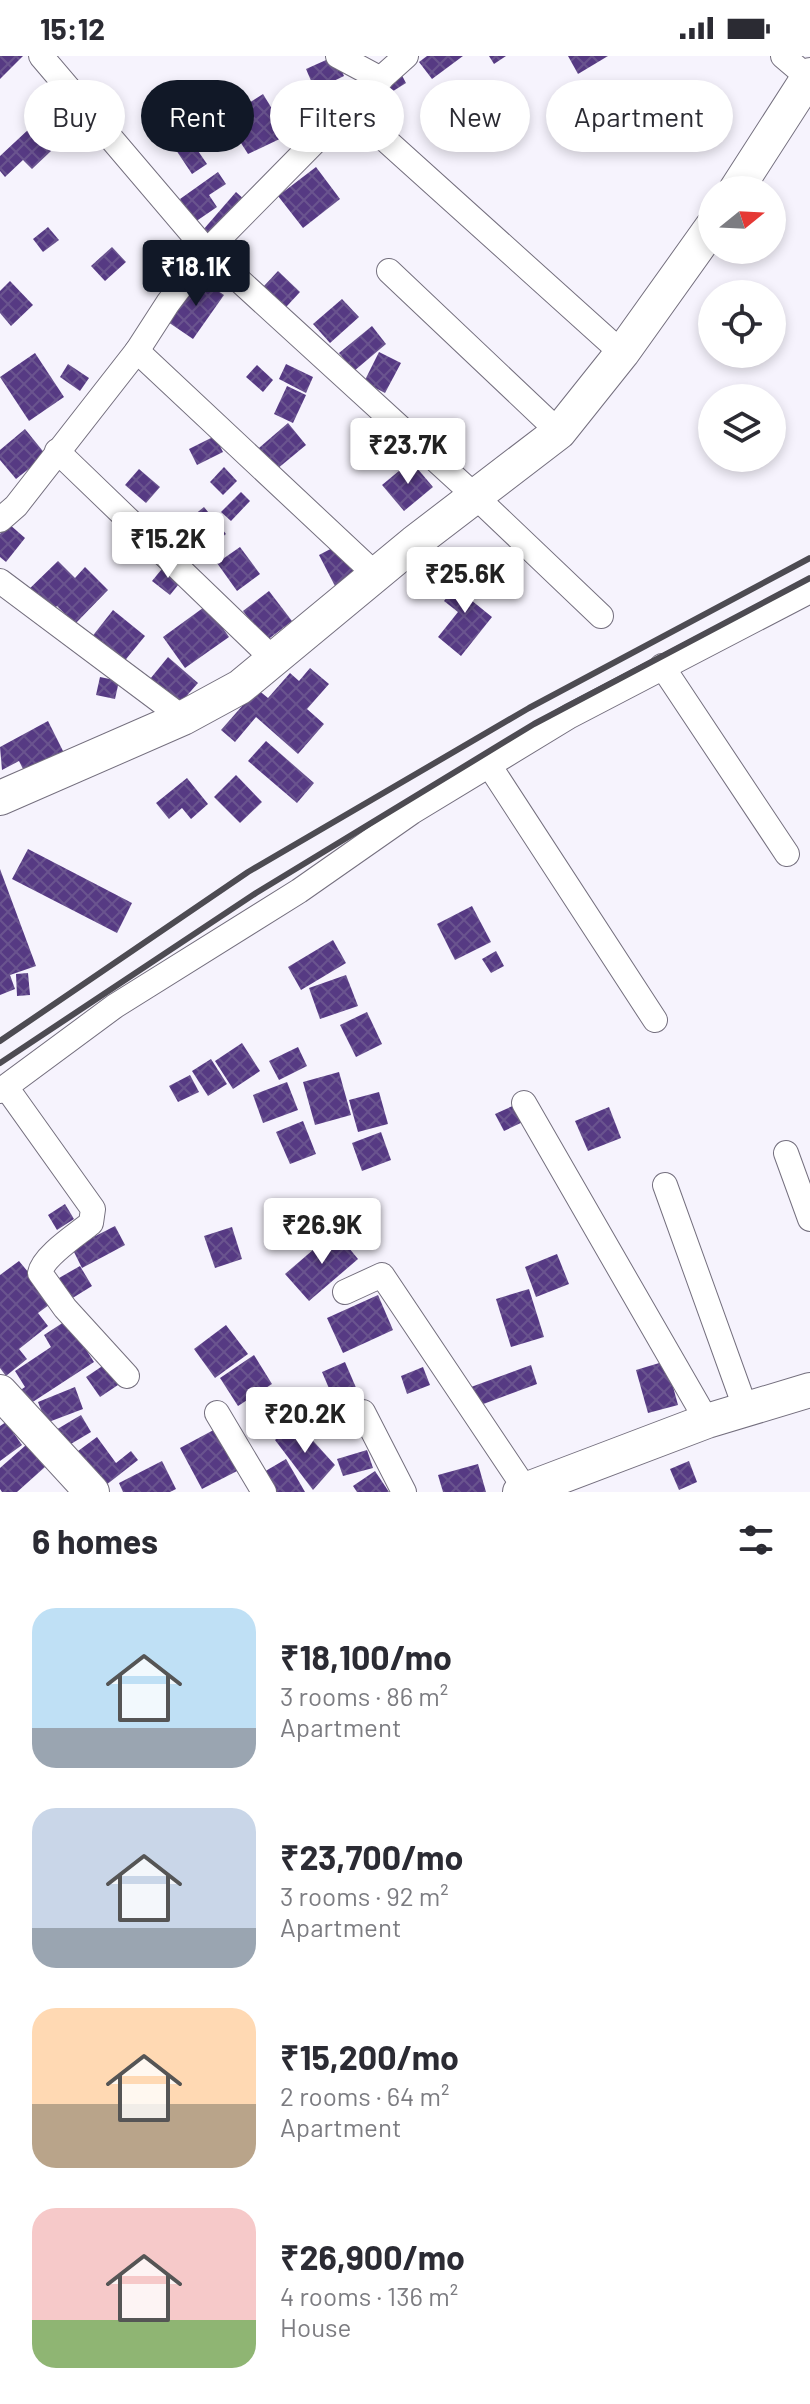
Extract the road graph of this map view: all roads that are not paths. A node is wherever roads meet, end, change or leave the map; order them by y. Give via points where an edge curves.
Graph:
1 (41, 56) edge
2 (338, 56) edge
3 (406, 56) edge
4 (803, 72) edge
5 (381, 79) joint
6 (305, 152) edge
7 (399, 152) edge
8 (744, 176) edge
9 (698, 247) edge
10 (207, 251) junction
11 (389, 271) dead end
12 (137, 351) junction
13 (622, 353) junction
14 (559, 432) junction
15 (57, 451) junction
16 (474, 495) junction
17 (0, 520) edge
18 (375, 574) junction
19 (0, 581) edge
20 (810, 591) edge
21 (601, 616) dead end
22 (273, 659) junction
23 (662, 666) junction
24 (183, 718) junction
25 (489, 765) junction
26 (0, 798) edge
27 (787, 854) dead end
28 (655, 1020) dead end
29 (3, 1089) edge
30 (524, 1103) dead end
31 (786, 1153) dead end
32 (665, 1185) dead end
33 (810, 1219) edge
34 (345, 1292) dead end
35 (127, 1376) dead end
36 (0, 1392) edge
37 (808, 1395) edge
38 (746, 1410) junction
39 (363, 1412) dead end
40 (217, 1413) dead end
41 (707, 1421) junction
42 (523, 1491) edge
43 (92, 1492) edge
44 (264, 1492) edge
45 (404, 1492) edge

1 - 10 street
2 - 5 street
3 - 5 street
4 - 8 street
6 - 10 street
7 - 13 street
9 - 13 street
10 - 12 street
10 - 16 street
11 - 14 street
12 - 15 street
12 - 18 street
13 - 14 street
14 - 16 street
15 - 17 street
15 - 22 street
16 - 18 street
16 - 21 street
18 - 22 street
19 - 24 street
20 - 23 street
22 - 24 street via 240,687
23 - 25 street
23 - 27 street
24 - 26 street
25 - 28 street
25 - 29 street via 115,1006
29 - 35 street via 93,1209 91,1223 49,1257 40,1273
30 - 41 street
31 - 33 street
32 - 38 street
34 - 42 street via 382,1275
36 - 43 street
37 - 38 street
38 - 41 street
39 - 45 street
40 - 44 street
41 - 42 street

